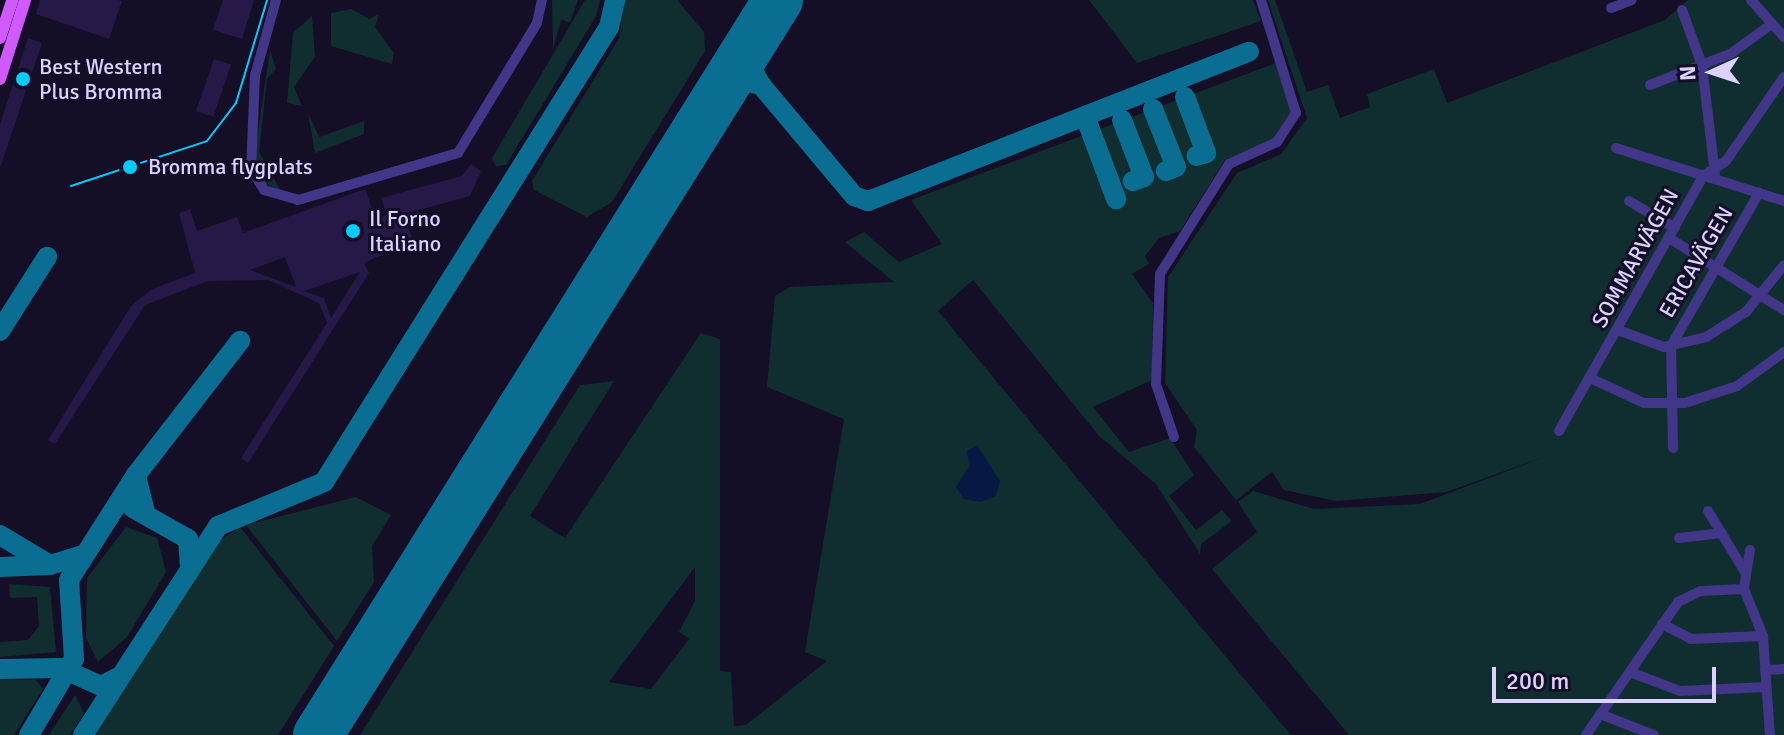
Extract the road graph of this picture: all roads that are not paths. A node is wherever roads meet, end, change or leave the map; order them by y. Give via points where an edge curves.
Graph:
1 (12, 0) edge
2 (25, 0) edge
3 (276, 0) edge
4 (542, 0) edge
5 (1261, 0) edge
6 (1632, 0) edge
7 (1751, 0) edge
8 (1611, 8) dead end
9 (1682, 10) dead end
10 (12, 20) junction
11 (1772, 24) junction
12 (1784, 37) edge
13 (0, 38) edge
14 (1702, 65) junction
15 (1784, 77) edge
16 (0, 79) edge
17 (1650, 85) dead end
18 (1616, 148) dead end
19 (1709, 175) junction
20 (1759, 193) junction
21 (1629, 201) dead end
22 (1784, 201) edge
23 (1672, 233) junction
24 (1784, 265) edge
25 (1716, 267) junction
26 (1762, 296) junction
27 (1784, 310) edge
28 (1618, 330) junction
29 (1671, 346) junction
30 (1784, 352) edge
31 (1590, 378) junction
32 (1670, 404) junction
33 (1559, 431) dead end
34 (1174, 437) dead end
35 (1673, 448) dead end
36 (1708, 511) dead end
37 (1722, 533) junction
38 (1679, 538) dead end
39 (1750, 550) dead end
40 (1745, 572) junction
41 (1744, 589) junction
42 (1662, 624) junction
43 (1763, 636) junction
44 (1784, 669) edge
45 (1765, 670) junction
46 (1630, 672) junction
47 (1766, 687) junction
48 (1600, 714) junction
49 (1586, 735) edge
50 (1654, 735) edge
51 (1770, 735) edge

1 - 10 main road
2 - 10 main road
3 - 4 street via 255,75 251,169 264,190 298,200 458,153 537,23
5 - 34 street via 1296,113 1277,142 1229,164 1160,274 1156,384
6 - 8 street
7 - 11 street
9 - 14 street
10 - 13 main road
10 - 16 main road
11 - 12 street
11 - 14 street
14 - 17 street
14 - 19 street
15 - 19 street, SOMMARVÄGEN
18 - 19 street
19 - 20 street
19 - 23 street, SOMMARVÄGEN
20 - 22 street
20 - 25 street, ERICAVÄGEN
21 - 23 street
23 - 25 street
23 - 28 street, SOMMARVÄGEN
24 - 26 street
25 - 26 street
25 - 29 street, ERICAVÄGEN
26 - 27 street
26 - 29 street via 1727,327
28 - 29 street
28 - 31 street, SOMMARVÄGEN
29 - 32 street, ERICAVÄGEN
30 - 32 street via 1724,393
31 - 32 street via 1632,400
31 - 33 street, SOMMARVÄGEN
32 - 35 street, ERICAVÄGEN
36 - 37 street
37 - 38 street
37 - 40 street
39 - 40 street
40 - 41 street
41 - 42 street via 1690,594
41 - 43 street
42 - 43 street via 1691,639
42 - 46 street
43 - 45 street
44 - 45 street
45 - 47 street
46 - 47 street via 1680,691
46 - 48 street
47 - 51 street
48 - 49 street
48 - 50 street

